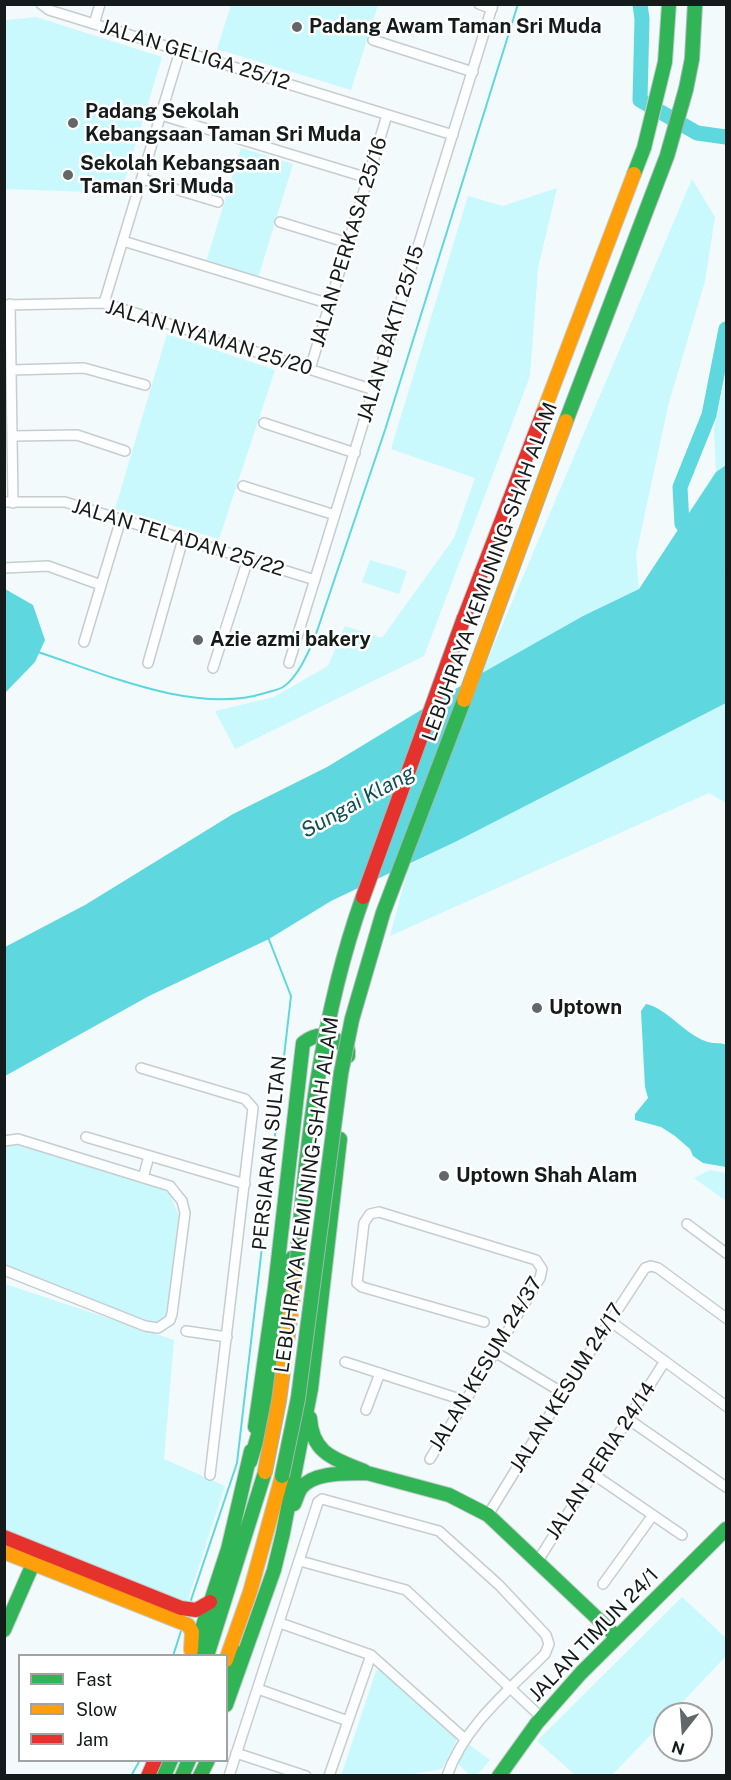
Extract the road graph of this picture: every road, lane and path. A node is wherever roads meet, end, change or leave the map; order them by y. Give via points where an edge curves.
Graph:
1 (41, 4) edge
2 (100, 4) edge
3 (479, 4) edge
4 (669, 4) edge
5 (695, 4) edge
6 (493, 7) edge
7 (94, 24) junction
8 (373, 40) dead end
9 (180, 51) junction
10 (473, 72) junction
11 (161, 115) junction
12 (387, 115) junction
13 (453, 135) junction
14 (142, 178) junction
15 (368, 178) junction
16 (218, 202) dead end
17 (280, 222) dead end
18 (123, 241) junction
19 (348, 243) junction
20 (104, 303) junction
21 (7, 304) edge
22 (330, 304) junction
23 (310, 369) junction
24 (11, 370) junction
25 (145, 385) dead end
26 (374, 390) junction
27 (264, 423) dead end
28 (12, 436) junction
29 (125, 451) dead end
30 (354, 453) junction
31 (243, 486) dead end
32 (9, 502) edge
33 (335, 515) junction
34 (121, 519) junction
35 (183, 539) junction
36 (248, 559) junction
37 (4, 568) edge
38 (315, 580) junction
39 (101, 585) junction
40 (84, 642) dead end
41 (148, 663) dead end
42 (289, 663) dead end
43 (213, 668) dead end
44 (141, 1068) dead end
45 (86, 1137) dead end
46 (4, 1141) edge
47 (149, 1156) junction
48 (142, 1178) junction
49 (245, 1184) junction
50 (687, 1224) dead end
51 (300, 1226) junction
52 (726, 1253) edge
53 (4, 1270) edge
54 (726, 1318) edge
55 (610, 1321) junction
56 (484, 1322) dead end
57 (186, 1331) dead end
58 (227, 1336) junction
59 (495, 1352) junction
60 (665, 1361) junction
61 (345, 1362) dead end
62 (380, 1373) junction
63 (311, 1389) junction
64 (563, 1393) junction
65 (466, 1401) junction
66 (726, 1406) edge
67 (366, 1410) dead end
68 (628, 1419) junction
69 (430, 1459) dead end
70 (250, 1462) junction
71 (367, 1473) junction
72 (592, 1474) junction
73 (210, 1475) dead end
74 (726, 1487) edge
75 (488, 1515) junction
76 (653, 1515) junction
77 (283, 1533) junction
78 (725, 1533) edge
79 (682, 1535) dead end
80 (4, 1537) edge
81 (4, 1552) edge
82 (36, 1557) junction
83 (300, 1561) junction
84 (537, 1562) junction
85 (603, 1584) dead end
86 (210, 1602) junction
87 (280, 1623) junction
88 (4, 1630) edge
89 (238, 1631) junction
90 (616, 1637) junction
91 (191, 1654) edge
92 (192, 1654) edge
93 (208, 1654) edge
94 (228, 1655) edge
95 (370, 1655) junction
96 (228, 1668) edge
97 (510, 1688) junction
98 (258, 1689) junction
99 (228, 1699) edge
100 (541, 1718) junction
101 (348, 1721) junction
102 (465, 1739) junction
103 (236, 1753) junction
104 (155, 1762) edge
105 (171, 1762) edge
106 (189, 1762) edge
107 (207, 1762) edge
108 (148, 1776) edge
109 (164, 1776) edge
110 (182, 1776) edge
111 (200, 1776) edge
112 (229, 1776) edge
113 (306, 1776) edge
114 (329, 1776) edge
115 (447, 1776) edge
116 (500, 1776) edge

1 - 7 street, JALAN GELIGA 25/12
2 - 7 street
3 - 6 street
4 - 51 main road, LEBUHRAYA KEMUNING-SHAH ALAM, bridge via 665,62 644,148 464,618 356,918 323,1048
5 - 89 main road, LEBUHRAYA KEMUNING-SHAH ALAM, bridge via 692,59 667,156 382,910 360,982 341,1073 298,1399 282,1476
6 - 10 street, JALAN BAKTI 25/15
7 - 9 street, JALAN GELIGA 25/12
8 - 10 street
9 - 11 street
9 - 12 street, JALAN GELIGA 25/12
10 - 13 street, JALAN BAKTI 25/15
11 - 14 street
11 - 15 street
12 - 13 street, JALAN GELIGA 25/12
12 - 15 street, JALAN PERKASA 25/16
13 - 26 street, JALAN BAKTI 25/15
14 - 16 street
14 - 18 street
15 - 19 street, JALAN PERKASA 25/16
17 - 19 street
18 - 20 street
18 - 22 street
19 - 22 street, JALAN PERKASA 25/16
20 - 21 street, JALAN NYAMAN 25/20
20 - 23 street, JALAN NYAMAN 25/20
21 - 24 street
22 - 23 street, JALAN PERKASA 25/16
23 - 26 street, JALAN NYAMAN 25/20
24 - 25 street via 84,368
24 - 28 street
26 - 30 street, JALAN BAKTI 25/15
27 - 30 street
28 - 29 street via 77,435
28 - 32 street
30 - 33 street, JALAN BAKTI 25/15
31 - 33 street
32 - 34 street, JALAN TELADAN 25/22 via 65,502
33 - 38 street, JALAN BAKTI 25/15
34 - 35 street, JALAN TELADAN 25/22
34 - 39 street
35 - 36 street, JALAN TELADAN 25/22
35 - 41 street
36 - 38 street, JALAN TELADAN 25/22
36 - 43 street
37 - 39 street via 48,566
38 - 42 street, JALAN BAKTI 25/15
39 - 40 street
44 - 49 street via 245,1099 253,1108
45 - 47 street
46 - 48 street via 18,1138
47 - 48 street
47 - 49 street
48 - 53 street via 170,1186 184,1206 172,1314 166,1324 158,1328 145,1326
49 - 58 street
50 - 52 street
51 - 70 main road, bridge via 287,1280 269,1398
51 - 93 main road, LEBUHRAYA KEMUNING-SHAH ALAM, bridge via 294,1300 265,1472
54 - 55 street, JALAN KESUM 24/17 via 651,1266 639,1275
55 - 60 street
55 - 64 street, JALAN KESUM 24/17
56 - 59 street, JALAN KESUM 24/37 via 357,1283 364,1223 370,1214 379,1212 536,1260 542,1269 540,1278
57 - 58 street
58 - 73 street
59 - 64 street
59 - 65 street, JALAN KESUM 24/37
60 - 66 street
60 - 68 street, JALAN PERIA 24/14
61 - 62 street
62 - 65 street
62 - 67 street
63 - 70 main road, PERSIARAN SULTAN via 348,1050 338,1038 323,1035 311,1035 303,1043 300,1059 275,1287
63 - 71 main road via 309,1428 315,1444 324,1453
63 - 77 main road, PERSIARAN SULTAN
64 - 75 street, JALAN KESUM 24/17
65 - 69 street, JALAN KESUM 24/37
68 - 72 street, JALAN PERIA 24/14
68 - 74 street
70 - 86 main road, PERSIARAN SULTAN
71 - 75 main road via 449,1495
71 - 77 main road via 324,1477 302,1486
72 - 76 street
72 - 84 street, JALAN PERIA 24/14
75 - 84 main road
76 - 79 street
76 - 85 street
77 - 99 main road, PERSIARAN SULTAN via 274,1570
78 - 90 main road, JALAN TIMUN 24/1
80 - 82 main road
81 - 82 main road
82 - 86 main road via 181,1608 195,1611
82 - 88 main road
82 - 91 main road via 188,1625 192,1632
83 - 87 street
83 - 97 street via 406,1590
83 - 97 street via 322,1499 435,1529 499,1585 546,1635 549,1644 545,1654
84 - 90 main road
86 - 92 main road, PERSIARAN SULTAN
87 - 95 street
87 - 98 street
89 - 94 main road
89 - 96 main road
90 - 100 main road, JALAN TIMUN 24/1
95 - 101 street
95 - 102 street
97 - 100 street
97 - 102 street
98 - 101 street
98 - 103 street
100 - 116 main road, JALAN TIMUN 24/1
101 - 114 street
102 - 115 street
103 - 112 street
103 - 113 street
104 - 108 main road
105 - 109 main road
106 - 110 main road
107 - 111 main road

